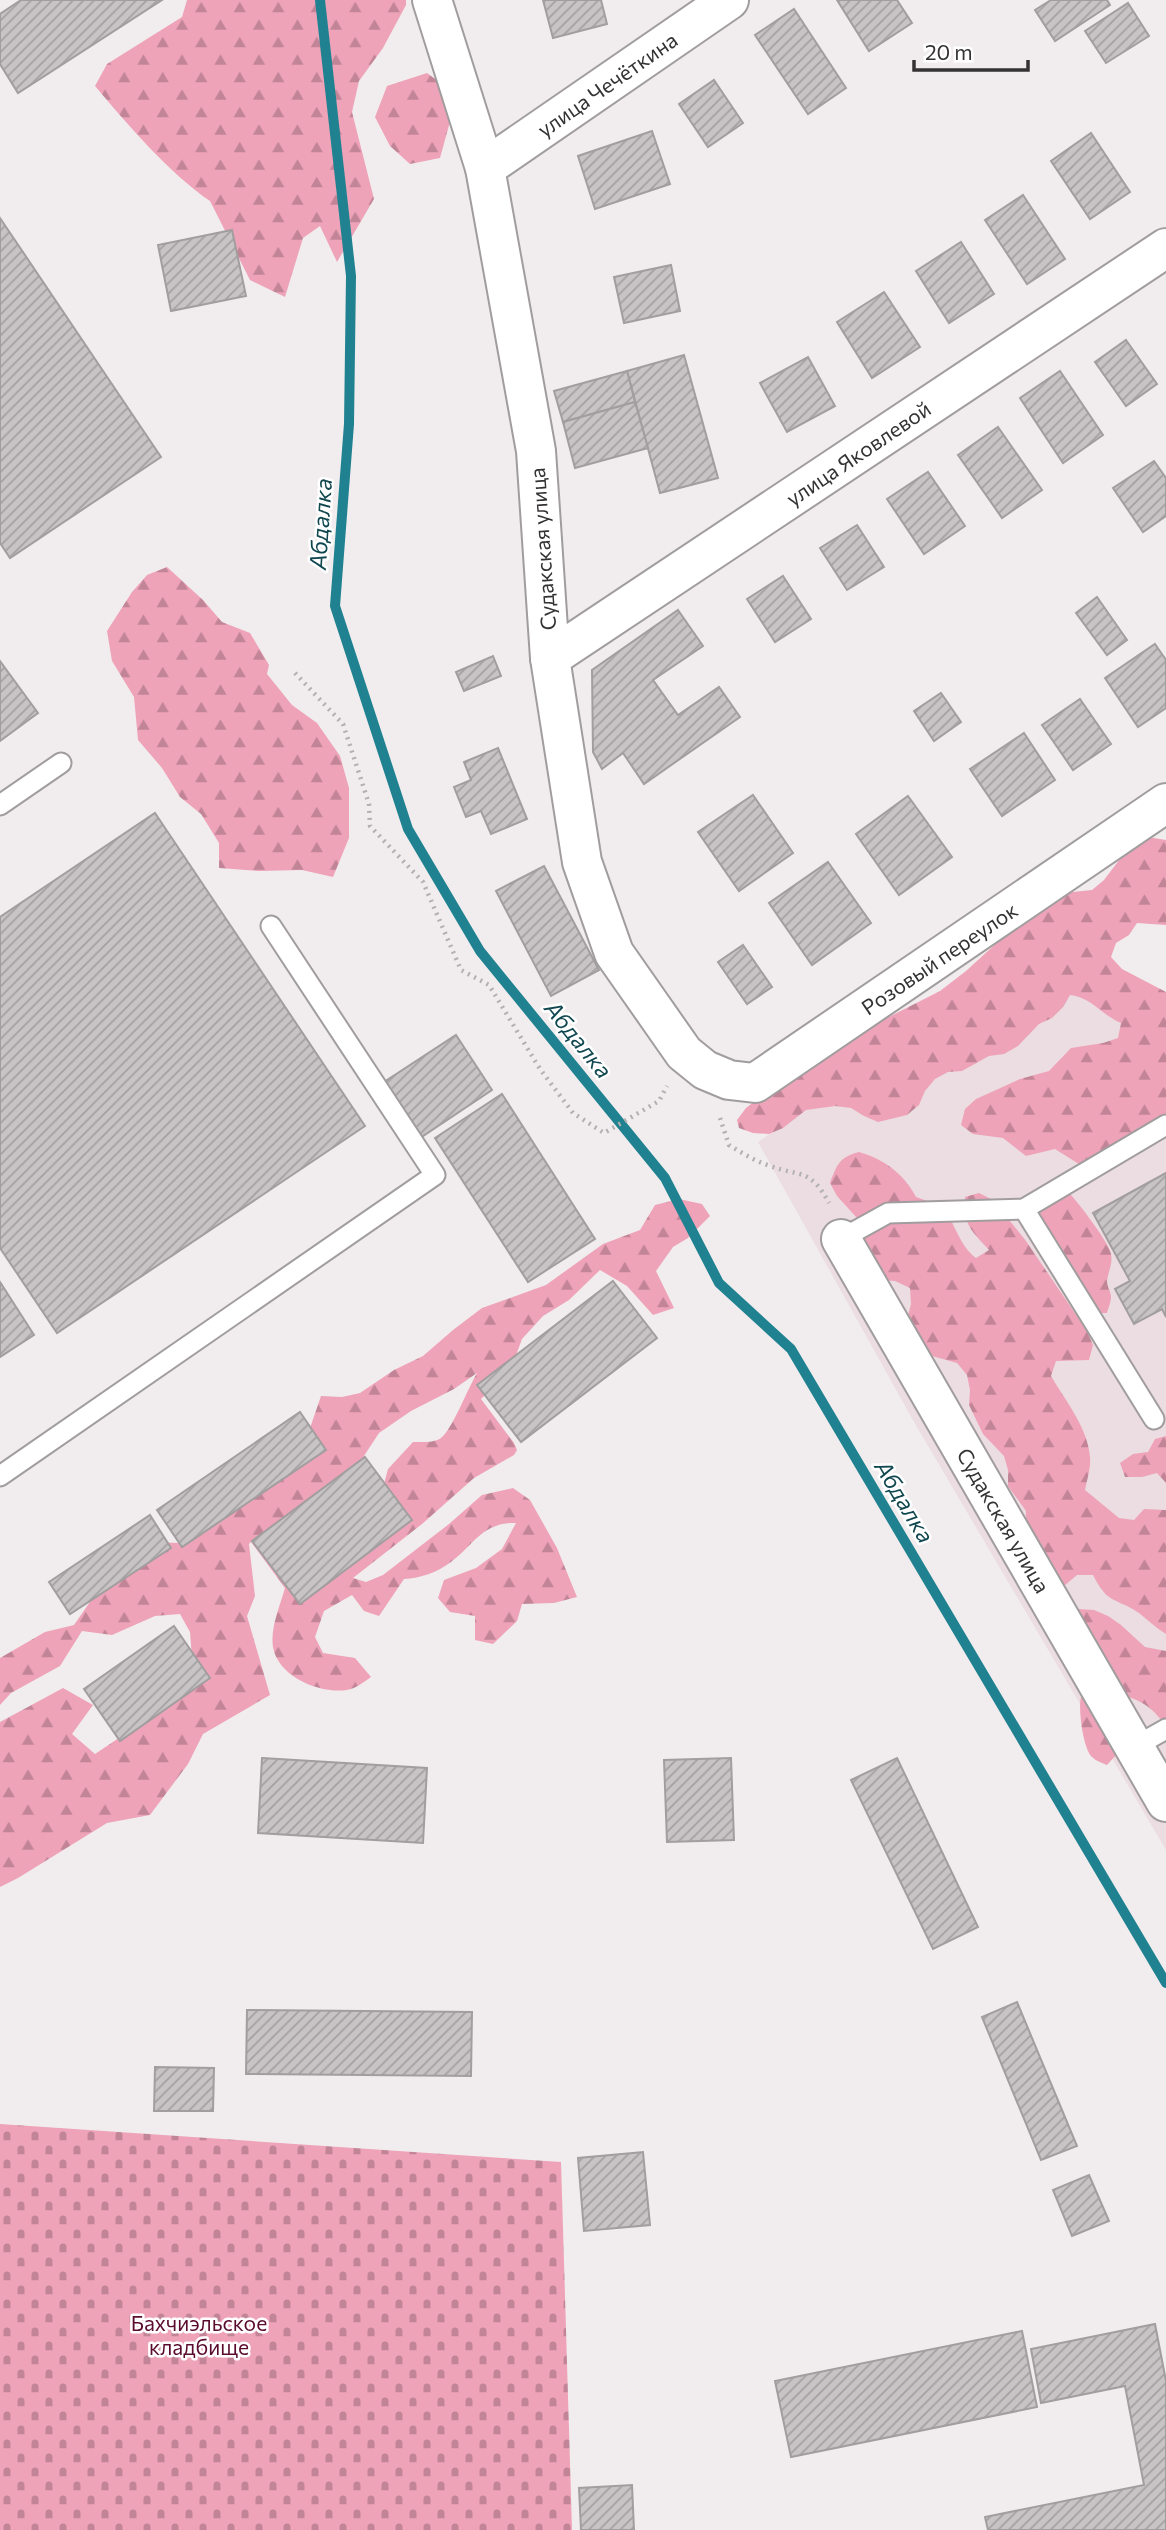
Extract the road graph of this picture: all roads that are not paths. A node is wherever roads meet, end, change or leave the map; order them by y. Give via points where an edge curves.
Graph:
1 (432, 0) edge
2 (729, 0) edge
3 (485, 168) junction
4 (1166, 248) edge
5 (550, 659) junction
6 (61, 763) dead end
7 (1166, 803) edge
8 (0, 805) edge
9 (271, 926) dead end
10 (705, 1070) joint
11 (1166, 1125) edge
12 (1024, 1209) junction
13 (841, 1238) joint
14 (1154, 1419) dead end
15 (0, 1476) edge
16 (1150, 1738) edge
17 (1166, 1802) edge

1 - 3 street, Судакская улица
2 - 3 street, улица Чечёткина
3 - 5 street, Судакская улица via 536,451
4 - 5 street, улица Яковлевой
5 - 10 street, Судакская улица via 582,862 614,953 684,1053
6 - 8 lane
7 - 10 street, Розовый переулок via 754,1083 729,1080
9 - 15 lane via 435,1175
11 - 12 lane
12 - 13 lane via 888,1213
12 - 14 lane
13 - 16 street, Судакская улица
16 - 17 street, Судакская улица

